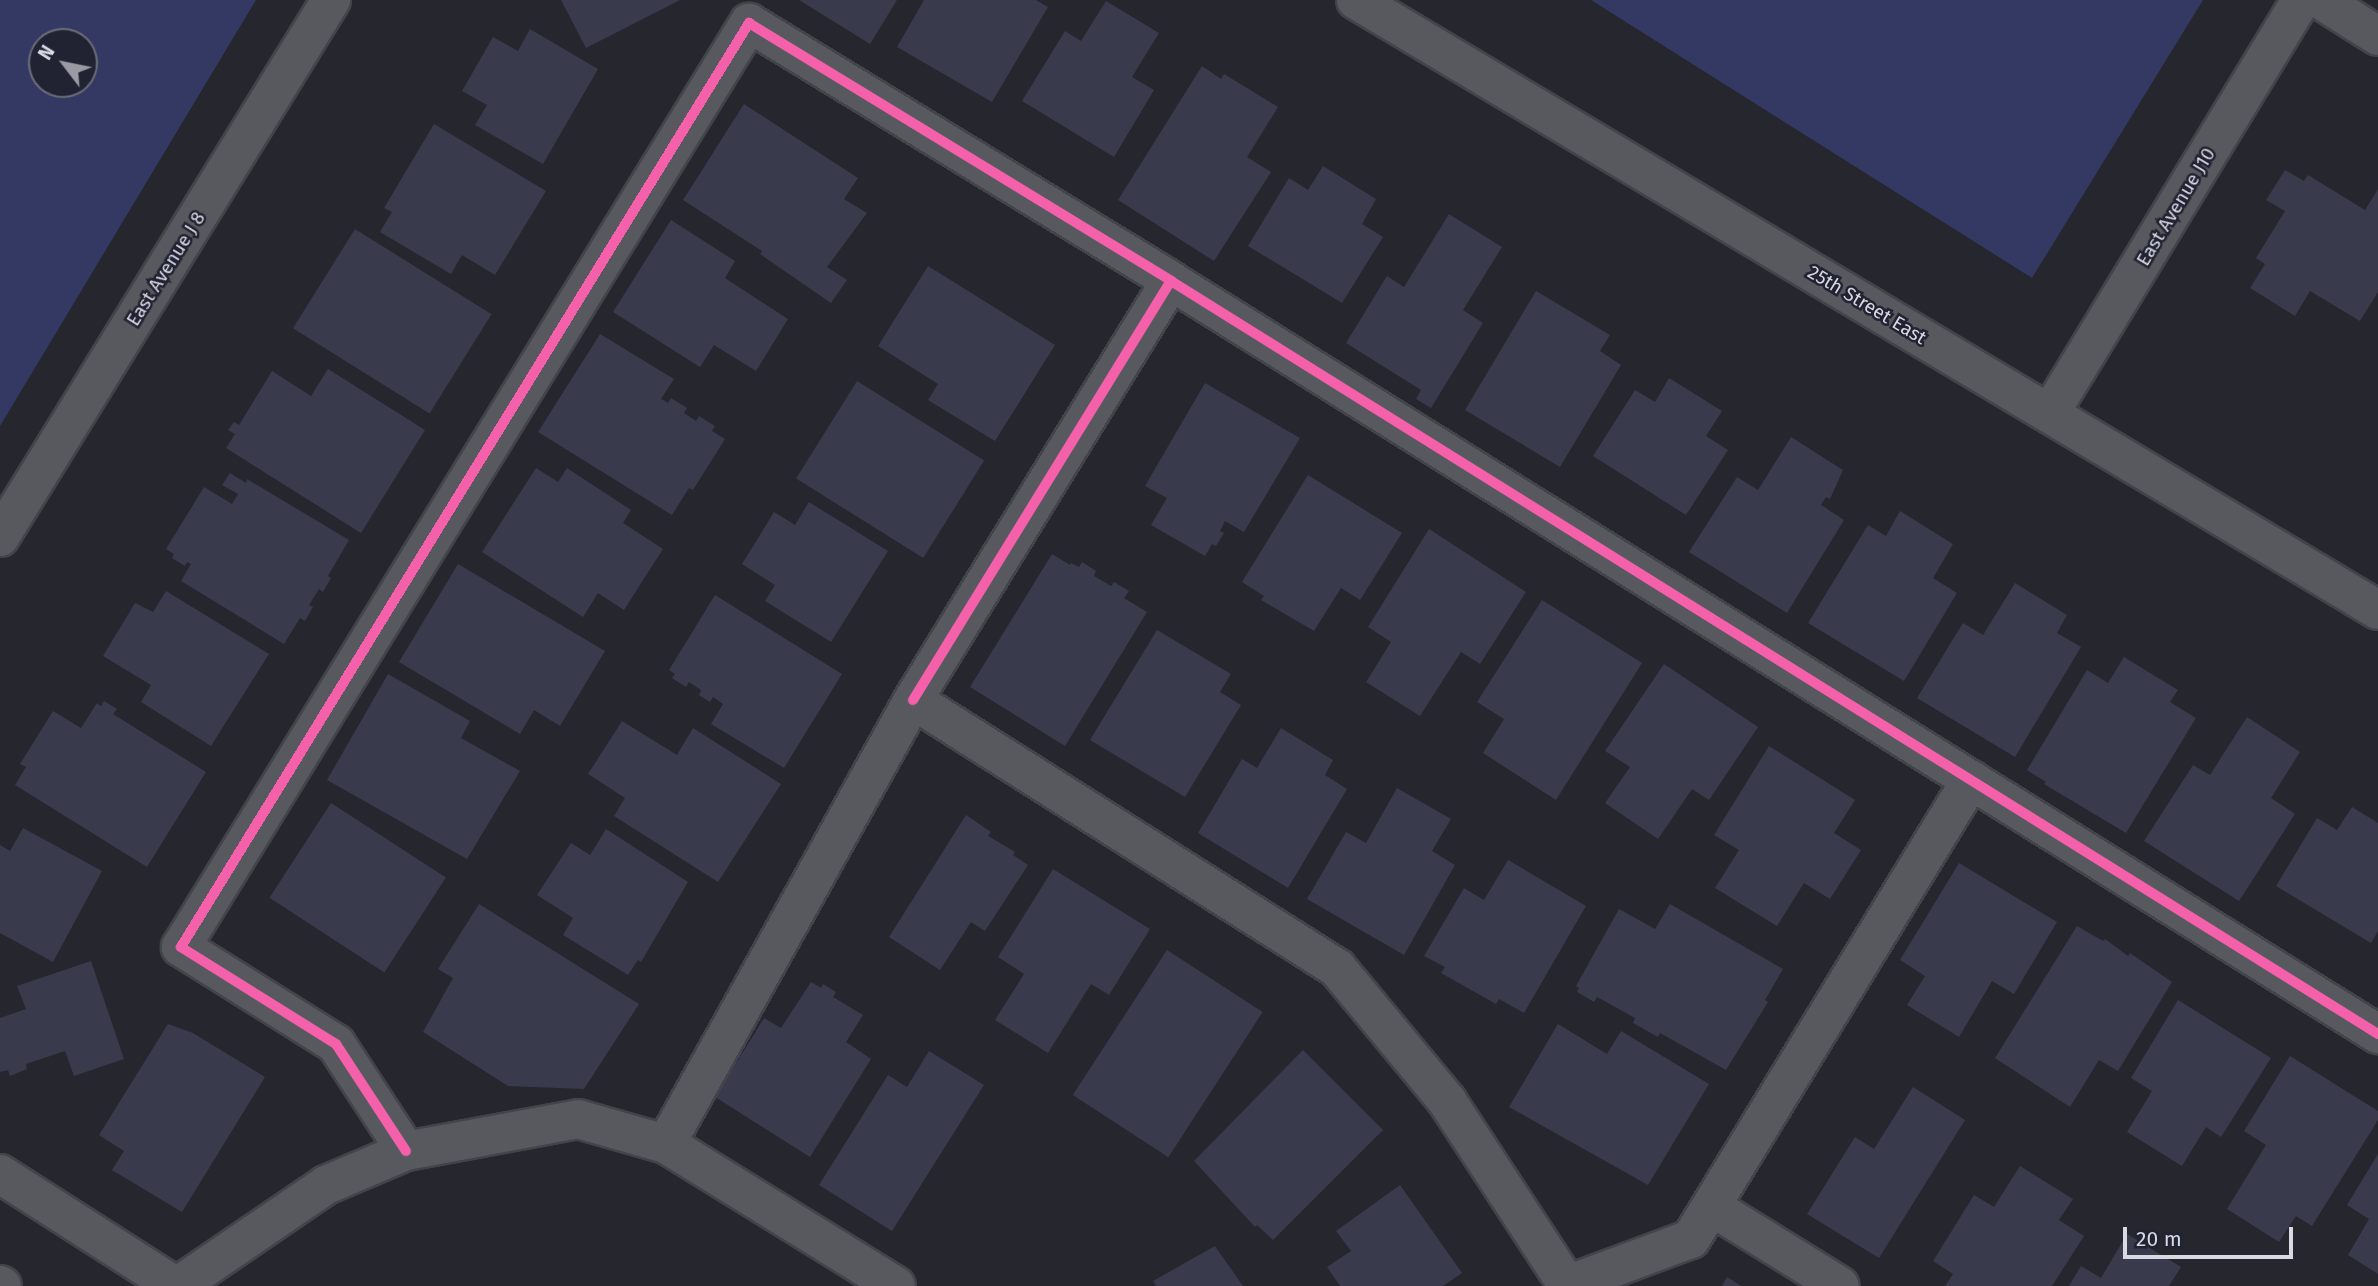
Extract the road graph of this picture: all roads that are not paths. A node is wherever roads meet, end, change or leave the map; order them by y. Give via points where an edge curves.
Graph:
1 (331, 0) edge
2 (1356, 0) edge
3 (2301, 0) edge
4 (2321, 0) edge
5 (2378, 36) edge
6 (1171, 281) junction
7 (2050, 413) junction
8 (0, 537) edge
9 (2378, 610) edge
10 (913, 700) junction
11 (1971, 780) junction
12 (2378, 1034) edge
13 (666, 1144) junction
14 (406, 1151) junction
15 (0, 1174) edge
16 (1712, 1207) junction
17 (1568, 1285) edge
18 (176, 1286) edge
19 (896, 1286) edge
20 (1840, 1286) edge

1 - 8 street, East Avenue J 8
2 - 7 street, 25th Street East
3 - 7 street, East Avenue J10
4 - 5 street
6 - 10 street
6 - 11 street
6 - 14 street via 749,23 181,947 336,1044
7 - 9 street, 25th Street East
10 - 13 street
10 - 17 street via 1337,968 1447,1101
11 - 12 street
11 - 16 street
13 - 14 street via 578,1119
13 - 19 street
14 - 18 street via 326,1185
15 - 18 street
16 - 17 street via 1691,1239
16 - 20 street

